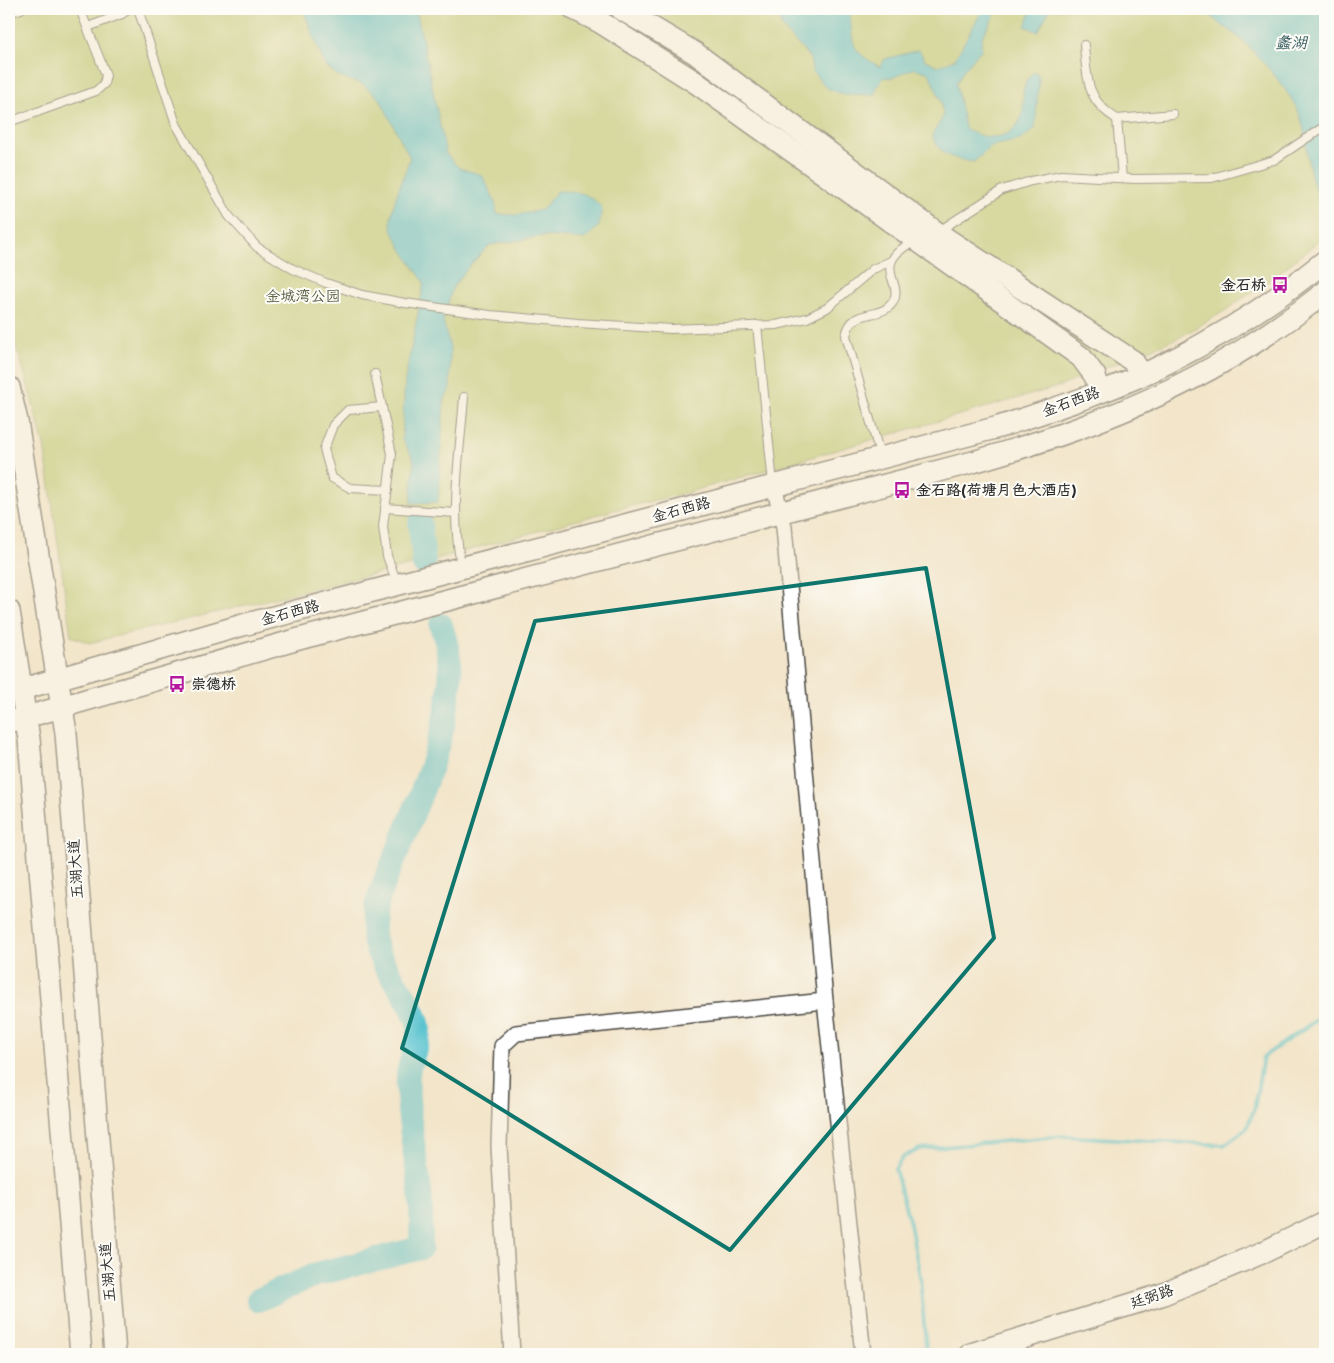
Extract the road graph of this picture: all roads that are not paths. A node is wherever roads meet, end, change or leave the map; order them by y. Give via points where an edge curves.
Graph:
1 (20, 9) edge
2 (80, 9) edge
3 (129, 9) edge
4 (138, 9) edge
5 (574, 9) edge
6 (621, 9) edge
7 (9, 13) edge
8 (88, 27) junction
9 (1084, 46) dead end
10 (1173, 114) dead end
11 (1117, 119) junction
12 (9, 122) edge
13 (1325, 126) edge
14 (1122, 178) junction
15 (936, 232) junction
16 (916, 240) junction
17 (891, 261) junction
18 (1325, 261) edge
19 (1325, 292) edge
20 (757, 325) junction
21 (375, 374) dead end
22 (1141, 374) junction
23 (9, 386) edge
24 (1100, 391) junction
25 (464, 397) dead end
26 (382, 407) junction
27 (881, 458) junction
28 (774, 486) junction
29 (388, 490) junction
30 (386, 508) junction
31 (456, 513) junction
32 (780, 514) junction
33 (462, 567) junction
34 (398, 585) junction
35 (9, 612) edge
36 (57, 678) junction
37 (15, 691) edge
38 (62, 705) junction
39 (17, 719) edge
40 (825, 1001) junction
41 (1325, 1222) edge
42 (1325, 1238) edge
43 (81, 1354) edge
44 (115, 1354) edge
45 (512, 1354) edge
46 (863, 1354) edge
47 (971, 1354) edge
48 (1009, 1354) edge

1 - 7 lane
2 - 8 lane
3 - 8 lane
4 - 20 lane via 176,124 229,216 251,241 274,258 326,284 406,303 578,323 671,329
5 - 16 main road via 696,82
6 - 15 main road via 694,53
8 - 12 lane via 106,75 104,84 96,91
9 - 11 lane via 1087,82 1101,110
10 - 11 lane
11 - 14 lane
13 - 14 lane via 1274,160 1248,169 1212,178
14 - 15 lane via 1061,175 1031,181 1002,190
15 - 16 lane
15 - 22 main road via 1133,361
16 - 17 lane via 900,248
16 - 24 main road via 1081,357 1095,376
17 - 20 lane via 873,269 827,308 807,318 776,325
17 - 27 lane via 894,301 886,309 856,318 848,326 846,336
18 - 22 main road, 金石西路 via 1242,321
19 - 32 main road, 金石西路 via 1283,324 1216,365 1096,422 972,462
20 - 28 lane
21 - 26 lane
22 - 24 main road, 金石西路
23 - 36 main road, 五湖大道 via 18,421
24 - 27 main road, 金石西路 via 999,427
25 - 31 lane
26 - 29 lane via 392,454
26 - 29 lane via 348,410 333,424 324,449 332,478 350,488
27 - 28 main road, 金石西路
28 - 32 street
28 - 33 main road, 金石西路
29 - 30 lane
30 - 31 lane
30 - 34 lane via 383,528 387,556
31 - 33 lane via 457,546
32 - 38 main road, 金石西路 via 299,639
32 - 40 street via 784,527
33 - 34 main road, 金石西路
34 - 36 main road, 金石西路
35 - 37 main road
36 - 37 main road, 金石西路
36 - 38 main road, 五湖大道
37 - 39 main road
38 - 39 main road, 金石西路
38 - 44 main road, 五湖大道
39 - 43 main road
40 - 45 street via 516,1033 502,1046 499,1147
40 - 46 street
41 - 47 main road, 廷弼路 via 1264,1252 1161,1295
42 - 48 main road, 廷弼路 via 1170,1302

